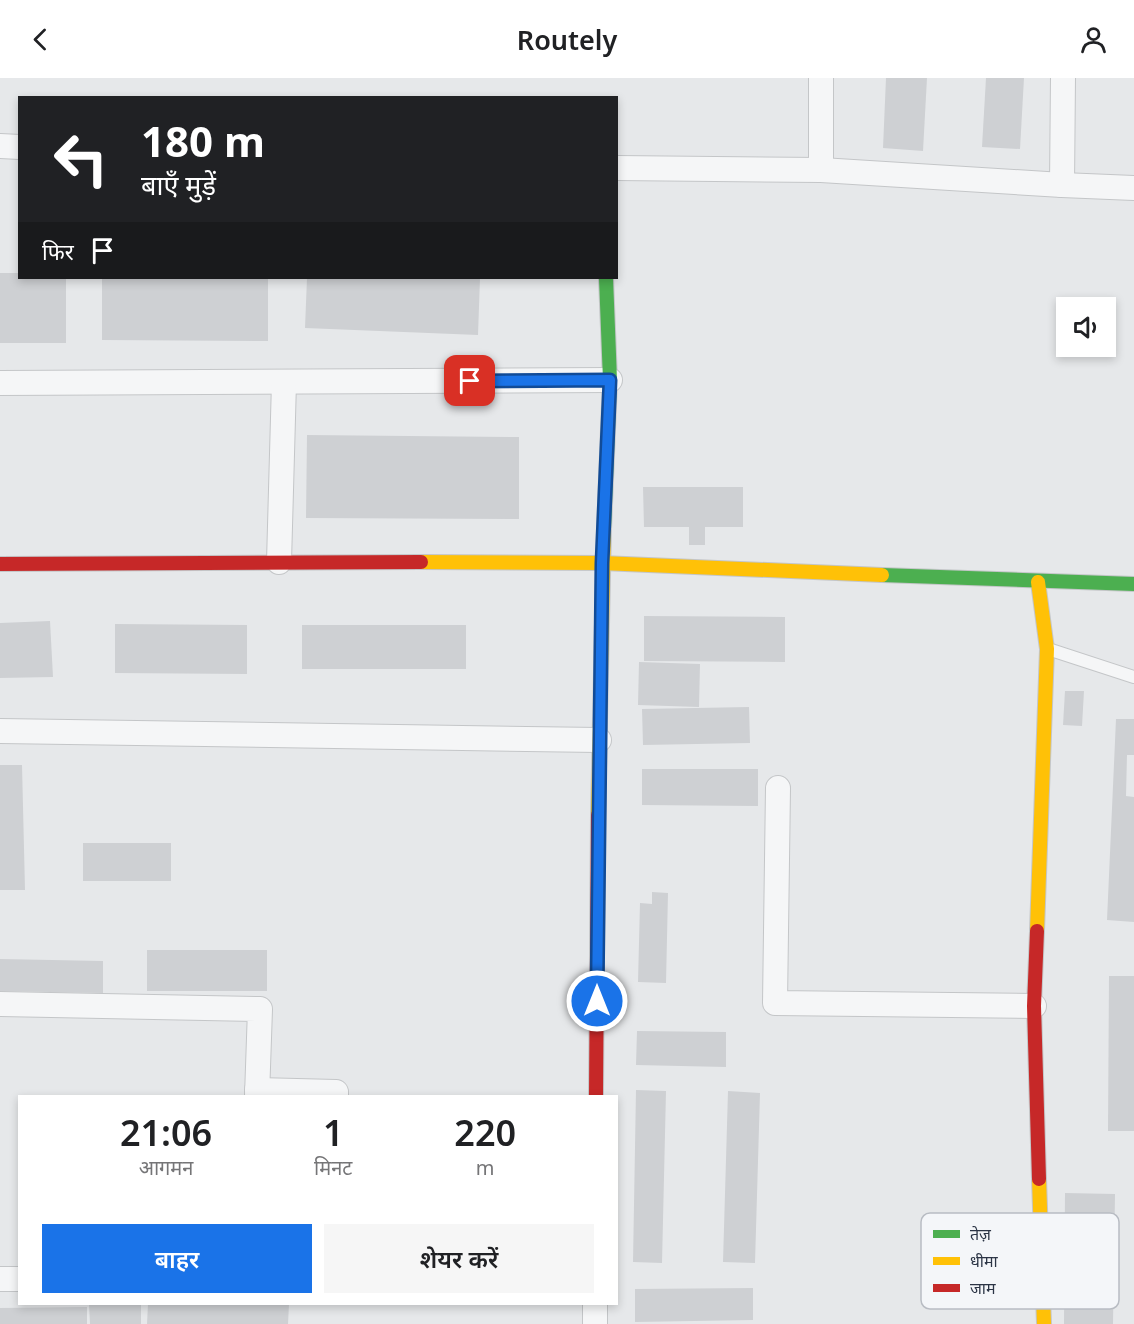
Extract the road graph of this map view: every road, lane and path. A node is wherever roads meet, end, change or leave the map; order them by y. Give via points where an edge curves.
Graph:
1 (821, 78) edge
2 (1063, 78) edge
3 (0, 146) edge
4 (18, 147) edge
5 (618, 168) edge
6 (821, 170) junction
7 (1062, 185) junction
8 (1134, 188) edge
9 (606, 279) edge
10 (610, 380) junction
11 (284, 382) junction
12 (0, 383) edge
13 (279, 562) junction
14 (602, 563) junction
15 (0, 564) edge
16 (1038, 582) junction
17 (1134, 584) edge
18 (1047, 649) junction
19 (1134, 677) edge
20 (0, 731) edge
21 (598, 740) junction
22 (778, 788) dead end
23 (0, 1004) edge
24 (1034, 1006) junction
25 (257, 1093) edge
26 (336, 1095) edge
27 (596, 1095) edge
28 (1041, 1213) edge
29 (0, 1279) edge
30 (18, 1279) edge
31 (595, 1305) edge
32 (1044, 1309) edge
33 (595, 1324) edge
34 (1044, 1324) edge

1 - 6 street
2 - 7 street
3 - 4 street
5 - 6 street
6 - 7 street
7 - 8 street
9 - 10 street
10 - 11 street
10 - 14 street
11 - 12 street
11 - 13 street
13 - 14 street
13 - 15 street
14 - 16 street
14 - 21 street
16 - 17 street
16 - 18 street
18 - 19 lane
18 - 24 street
20 - 21 street
21 - 27 street
22 - 24 street via 775,1003
23 - 25 street via 260,1009
24 - 28 street
25 - 26 street
29 - 30 street
31 - 33 street
32 - 34 street

